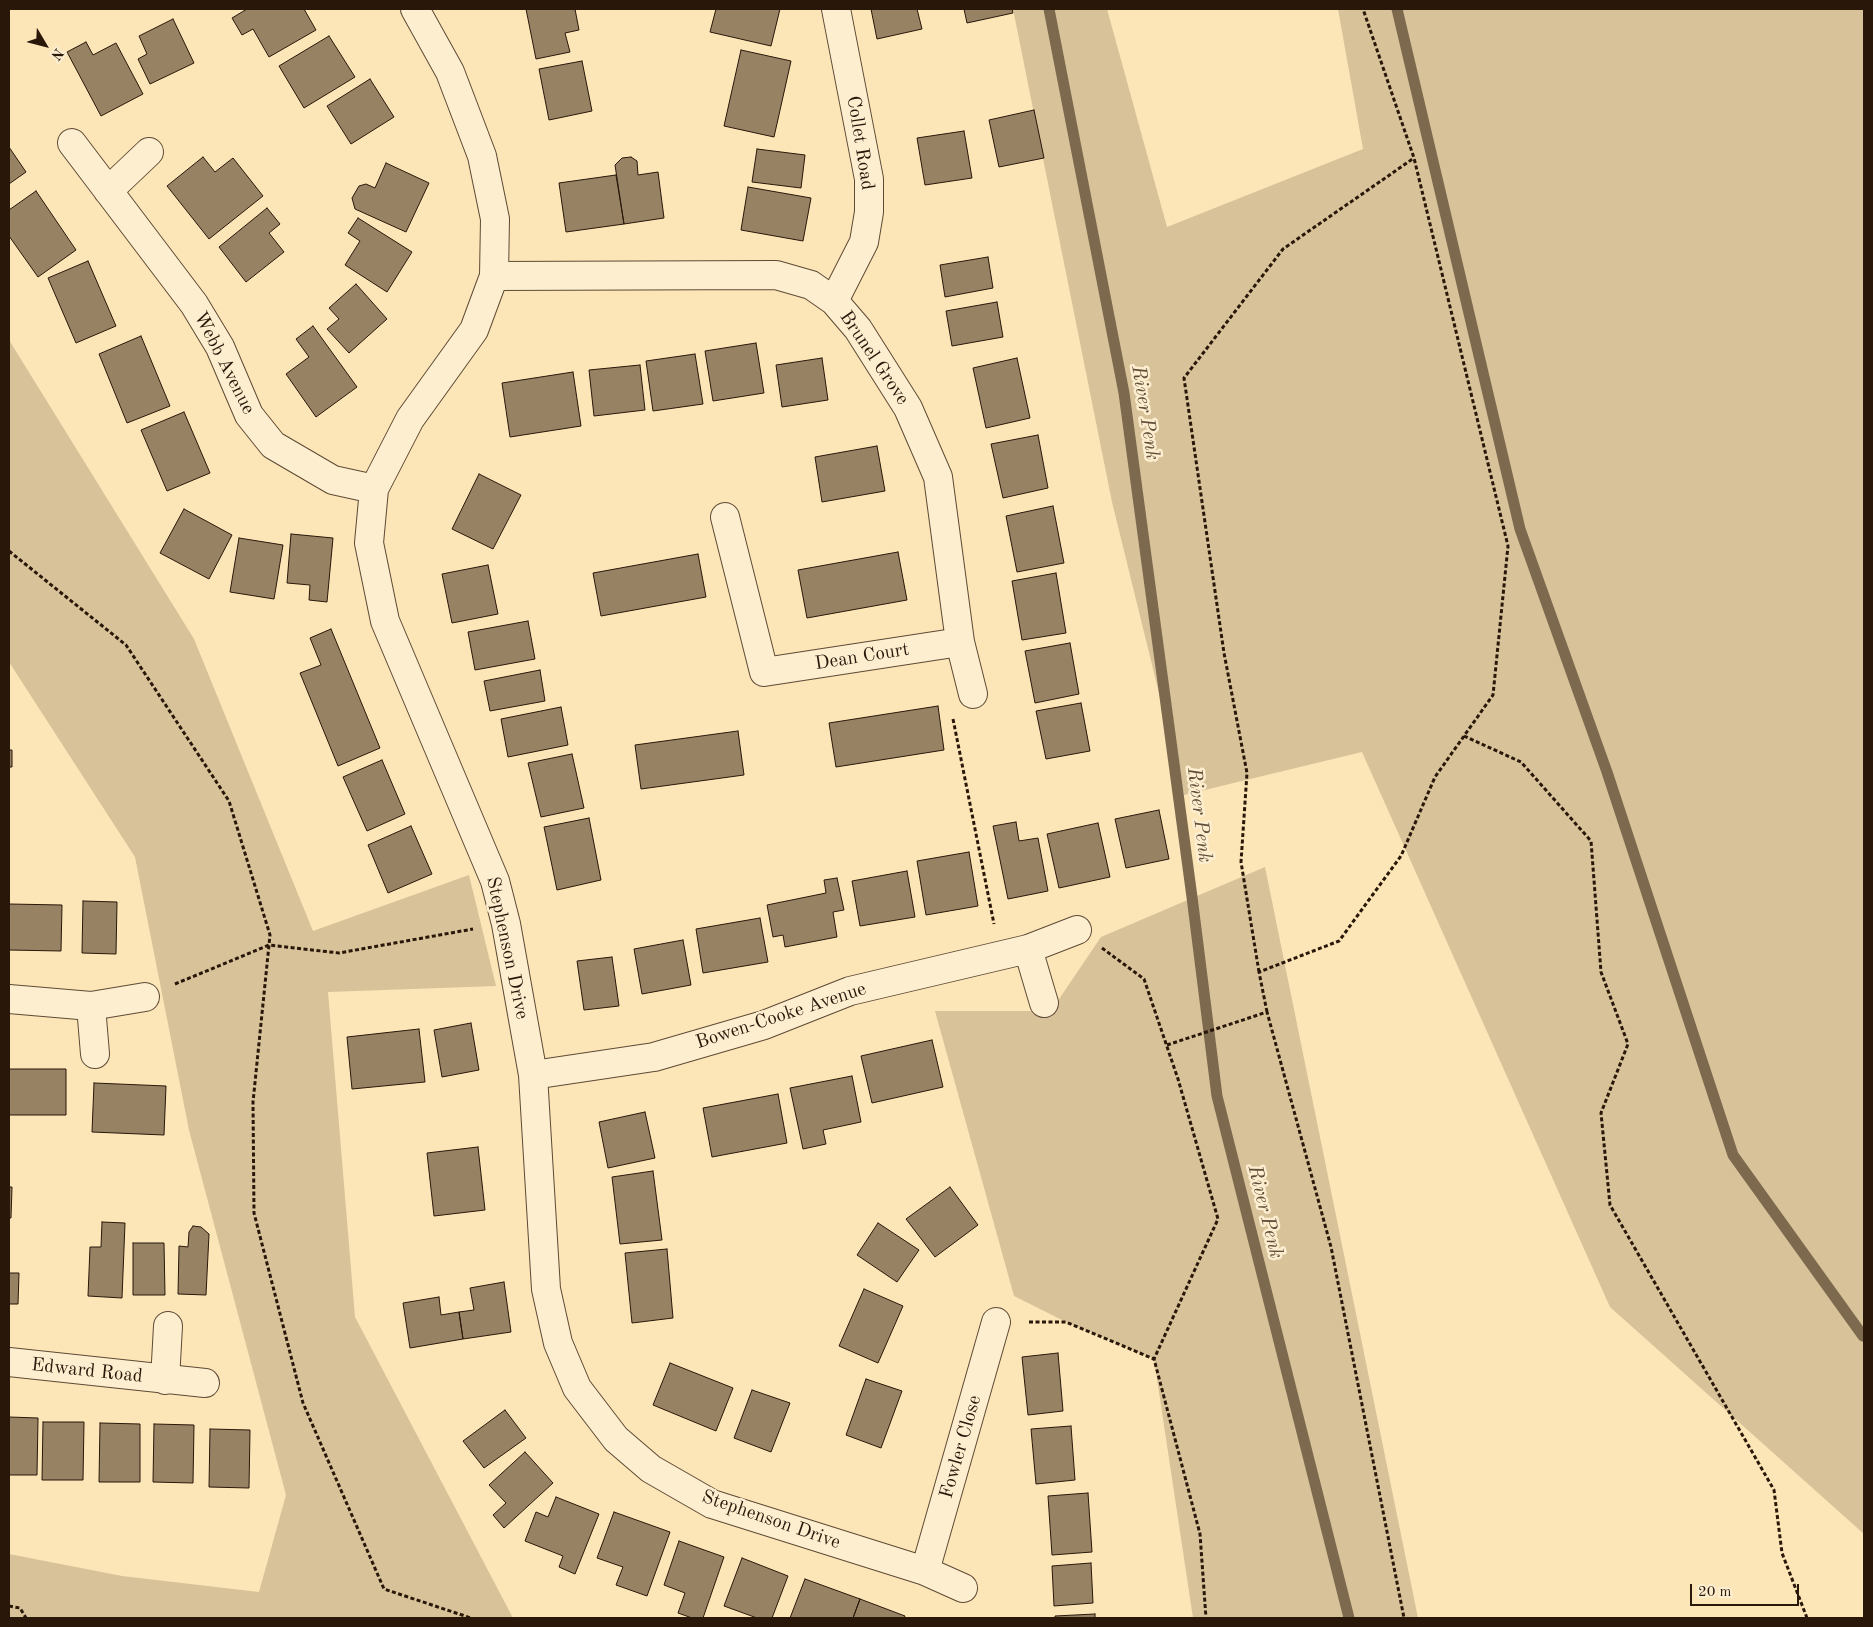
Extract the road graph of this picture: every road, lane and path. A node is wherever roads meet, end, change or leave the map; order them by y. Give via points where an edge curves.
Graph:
1 (415, 9) edge
2 (836, 9) edge
3 (1363, 9) edge
4 (72, 143) dead end
5 (149, 152) dead end
6 (1414, 158) junction
7 (108, 191) junction
8 (494, 276) junction
9 (834, 301) junction
10 (374, 489) junction
11 (725, 517) dead end
12 (9, 551) edge
13 (960, 642) junction
14 (973, 694) dead end
15 (952, 713) dead end
16 (1464, 736) junction
17 (506, 924) junction
18 (1077, 930) joint
19 (269, 945) junction
20 (1028, 949) junction
21 (1000, 956) junction
22 (1259, 972) junction
23 (145, 997) joint
24 (9, 999) edge
25 (1044, 1003) dead end
26 (92, 1006) junction
27 (1267, 1012) junction
28 (1167, 1046) junction
29 (95, 1054) dead end
30 (533, 1076) junction
31 (996, 1322) joint
32 (168, 1326) dead end
33 (1154, 1359) junction
34 (9, 1362) edge
35 (165, 1380) junction
36 (205, 1383) dead end
37 (925, 1571) junction
38 (963, 1588) dead end
39 (9, 1606) edge
40 (26, 1618) edge
41 (472, 1618) edge
42 (1206, 1618) edge
43 (1404, 1618) edge
44 (1807, 1618) edge

1 - 8 street, Stephenson Drive via 450,72 482,156 495,219
2 - 9 street, Collet Road via 869,179 869,212 864,242
3 - 6 path
4 - 7 street, Webb Avenue
5 - 7 street
6 - 16 path via 1508,546 1493,695
6 - 22 path via 1283,249 1184,378 1224,653 1247,773 1241,862
7 - 10 street, Webb Avenue via 194,304 220,347 249,415 273,445 332,480
8 - 9 street, Brunel Grove via 776,275 811,285
8 - 10 street, Stephenson Drive via 474,330 410,419
9 - 13 street, Brunel Grove via 858,329 908,408 938,477
10 - 17 street, Stephenson Drive via 369,543 385,621 495,880
11 - 13 street, Dean Court via 764,672
12 - 19 path via 126,644 229,801 270,935
13 - 14 street, Brunel Grove
15 - 21 path
16 - 22 path via 1435,777 1401,856 1339,942
16 - 44 path via 1521,762 1591,841 1602,972 1628,1044 1601,1113 1610,1205 1774,1490 1782,1553
17 - 19 path via 339,953
17 - 30 street, Stephenson Drive
18 - 20 street, Bowen-Cooke Avenue
18 - 28 path via 1144,979
19 - 23 path
19 - 41 path via 253,1102 254,1213 303,1404 384,1589
20 - 21 street, Bowen-Cooke Avenue
20 - 25 street
21 - 30 street, Bowen-Cooke Avenue via 850,991 764,1025 654,1058
22 - 27 path
23 - 26 street
24 - 26 street
26 - 29 street
27 - 28 path
27 - 43 path via 1331,1247
28 - 33 path via 1218,1219
30 - 37 street, Stephenson Drive via 546,1290 558,1342 576,1388 616,1439 651,1469 712,1504
31 - 33 path via 1066,1322
31 - 37 street, Fowler Close
32 - 35 street, Edward Road
33 - 42 path via 1200,1534
34 - 35 street, Edward Road
35 - 36 street, Edward Road
37 - 38 street, Stephenson Drive
39 - 40 path via 20,1608

